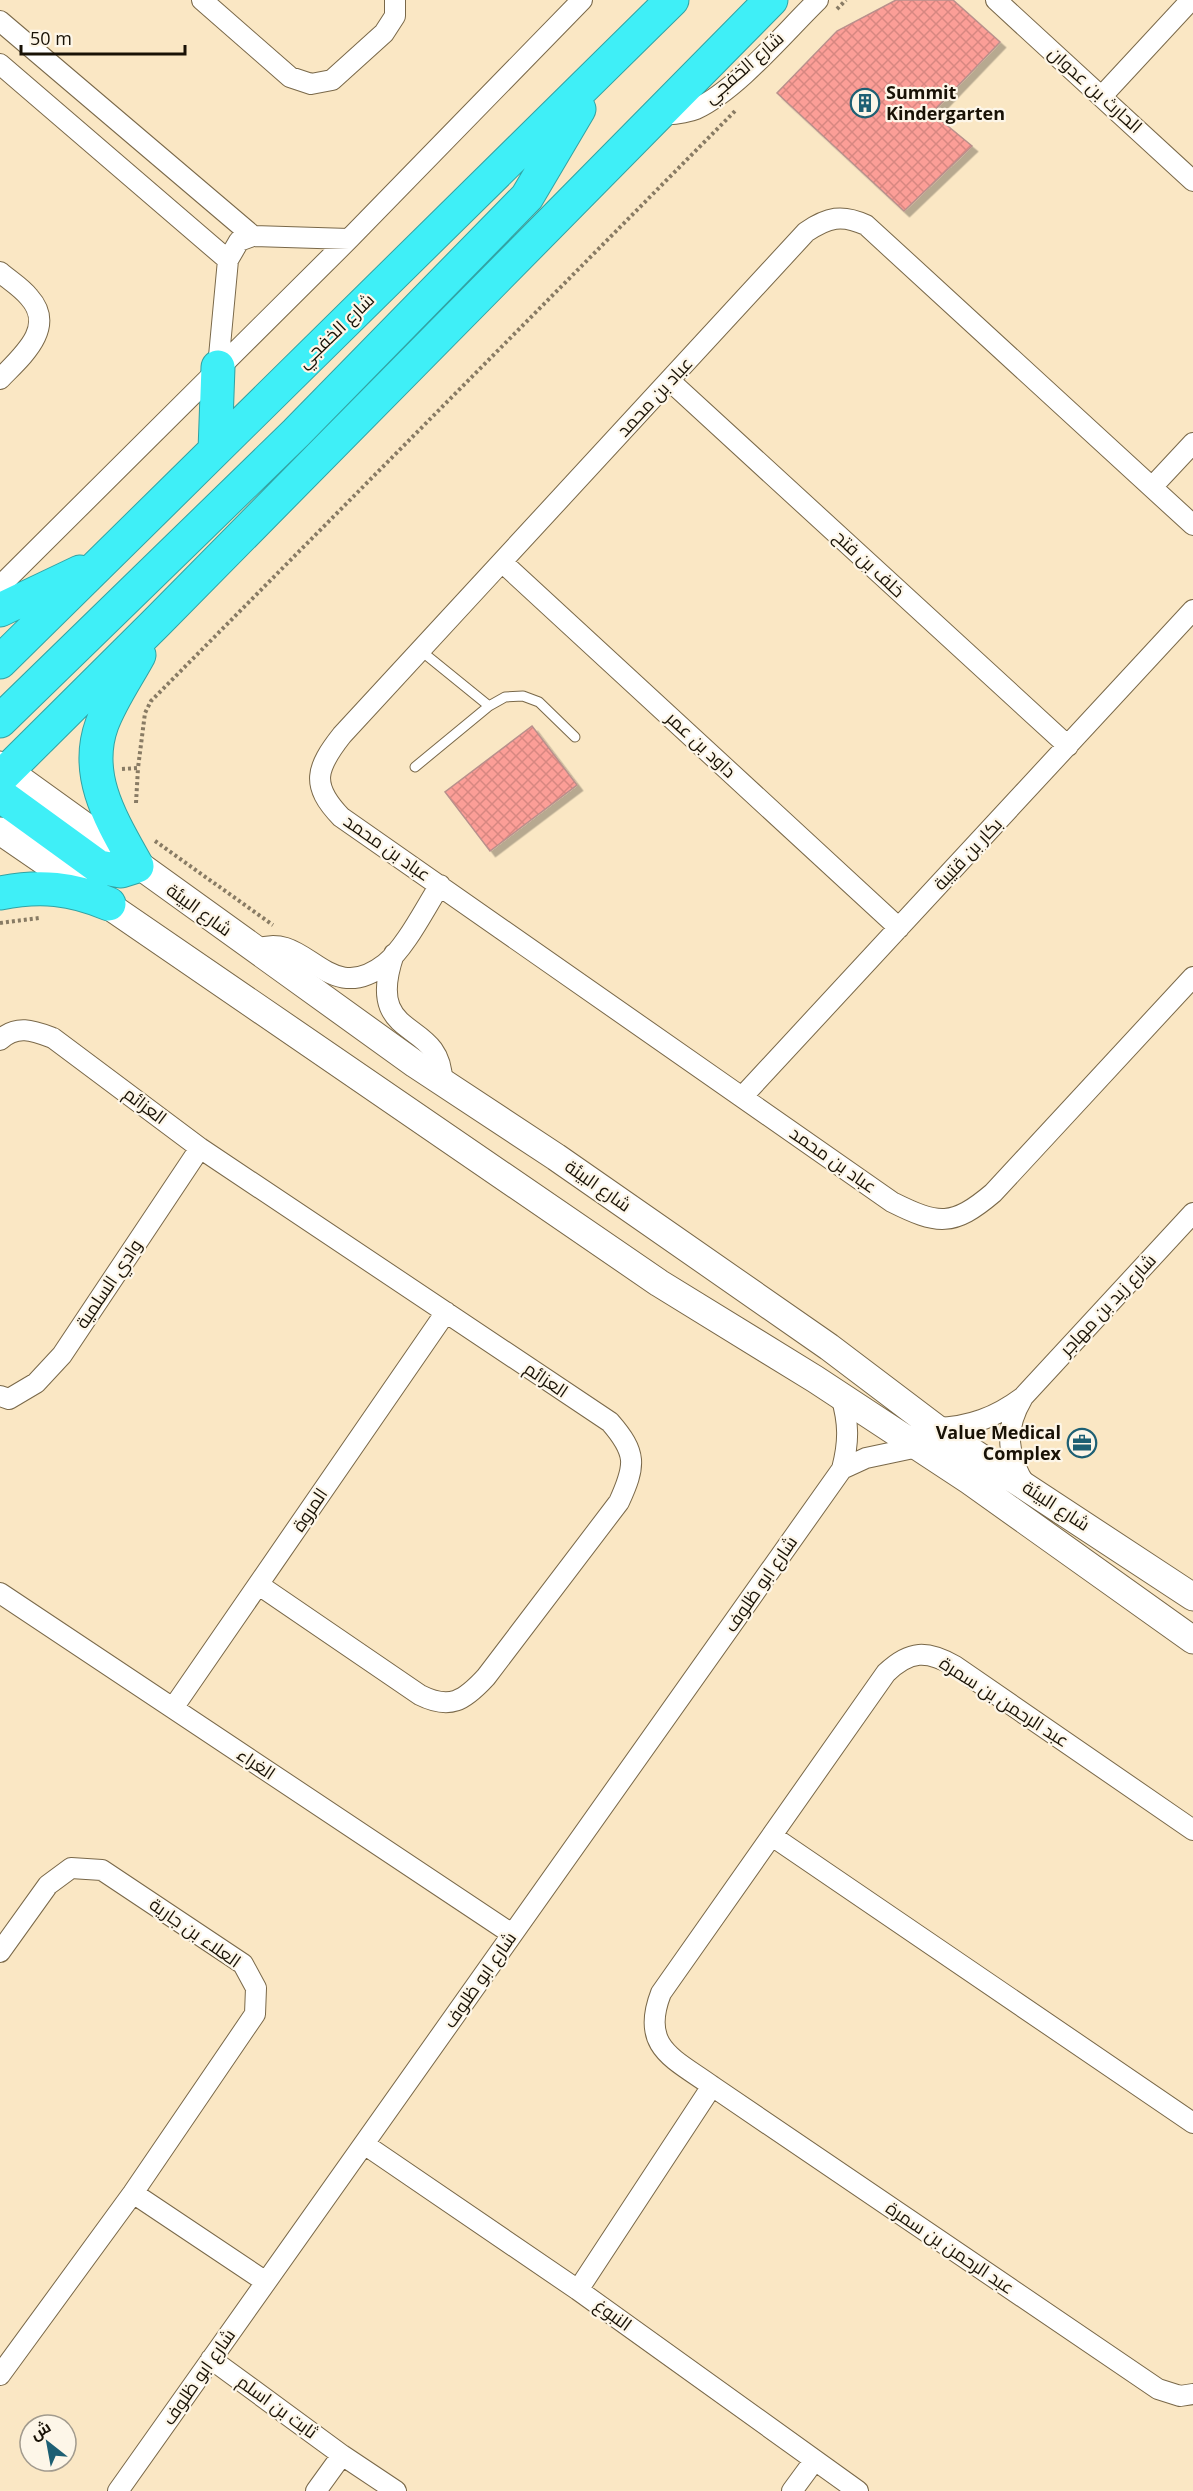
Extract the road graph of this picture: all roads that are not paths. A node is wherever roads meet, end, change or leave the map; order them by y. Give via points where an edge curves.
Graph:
1 (202, 0) edge
2 (395, 0) edge
3 (582, 0) edge
4 (672, 0) edge
5 (771, 0) edge
6 (818, 0) edge
7 (996, 0) edge
8 (1191, 0) edge
9 (565, 9) edge
10 (0, 21) edge
11 (0, 64) edge
12 (599, 74) junction
13 (1102, 96) junction
14 (659, 115) junction
15 (1193, 181) edge
16 (253, 236) junction
17 (349, 239) junction
18 (228, 260) junction
19 (0, 272) edge
20 (218, 367) junction
21 (0, 379) edge
22 (670, 381) junction
23 (1193, 443) edge
24 (215, 450) junction
25 (1152, 487) junction
26 (1193, 525) edge
27 (106, 559) junction
28 (502, 562) junction
29 (0, 586) edge
30 (0, 610) edge
31 (1193, 610) edge
32 (157, 622) junction
33 (420, 650) junction
34 (0, 662) edge
35 (489, 706) junction
36 (0, 721) edge
37 (575, 737) dead end
38 (1068, 746) junction
39 (415, 767) dead end
40 (2, 777) edge
41 (0, 831) edge
42 (142, 850) junction
43 (440, 885) junction
44 (0, 892) edge
45 (109, 904) junction
46 (899, 928) junction
47 (255, 950) junction
48 (394, 954) junction
49 (1193, 977) edge
50 (0, 1040) edge
51 (442, 1081) junction
52 (742, 1097) junction
53 (200, 1148) junction
54 (1193, 1213) edge
55 (446, 1312) junction
56 (0, 1396) edge
57 (841, 1396) junction
58 (1023, 1396) junction
59 (927, 1437) junction
60 (842, 1469) junction
61 (1026, 1486) junction
62 (259, 1585) junction
63 (0, 1593) edge
64 (1193, 1597) edge
65 (1193, 1640) edge
66 (173, 1708) junction
67 (1193, 1830) edge
68 (772, 1836) junction
69 (512, 1934) junction
70 (0, 1952) edge
71 (712, 2086) junction
72 (1193, 2123) edge
73 (364, 2144) junction
74 (134, 2193) junction
75 (266, 2282) junction
76 (578, 2290) junction
77 (212, 2359) junction
78 (0, 2375) edge
79 (1193, 2394) edge
80 (342, 2455) junction
81 (814, 2461) junction
82 (118, 2491) edge
83 (316, 2491) edge
84 (396, 2491) edge
85 (792, 2491) edge
86 (858, 2491) edge

1 - 2 street via 290,77 310,84 332,80 384,33 395,16
3 - 9 street
4 - 12 highway, شارع الخفجي
5 - 14 highway, شارع الخفجي
6 - 14 street, شارع الخفجي via 709,102 678,114
7 - 13 street, الحارث بن عدوان
8 - 13 street
9 - 17 street
10 - 16 street
11 - 18 street
12 - 24 highway, شارع الخفجي
12 - 36 highway via 527,197 287,441
13 - 15 street, الحارث بن عدوان
14 - 32 highway, شارع الخفجي
16 - 17 street
16 - 18 street via 239,241
17 - 20 street
18 - 20 street
19 - 21 street via 29,296 39,327 32,347
20 - 24 highway
20 - 29 street
22 - 25 street, عباد بن محمد via 806,232 838,216 851,218 866,225
22 - 28 street, عباد بن محمد
22 - 38 street, خلف بن فتح
23 - 25 street
24 - 27 highway, شارع الخفجي
25 - 26 street, عباد بن محمد
27 - 30 highway
27 - 34 highway, شارع الخفجي
28 - 33 street, عباد بن محمد
28 - 46 street, داود بن عمر
31 - 38 street, بكار بن قتيبة
32 - 40 highway, شارع الخفجي
32 - 42 highway via 102,723 94,772 112,822
33 - 35 lane
33 - 43 street, عباد بن محمد via 342,735 326,756 319,776 328,804 341,817
35 - 37 lane via 505,697 531,698 546,707
35 - 39 lane
38 - 46 street, بكار بن قتيبة
40 - 42 highway via 99,867 121,871
41 - 45 street, شارع البيئة
42 - 47 street, شارع البيئة
43 - 48 street, عباد بن محمد
43 - 52 street, عباد بن محمد
44 - 45 highway via 60,888
45 - 57 street, شارع البيئة via 659,1283
46 - 52 street, بكار بن قتيبة
47 - 48 street, عباد بن محمد via 265,945 286,946 340,977 373,971
47 - 51 street, شارع البيئة
48 - 51 street, عباد بن محمد via 386,984 388,1003 398,1020 434,1050
49 - 52 street, عباد بن محمد via 993,1193 970,1213 951,1219 932,1219 892,1202
50 - 53 street, العزائم via 28,1029 53,1038
51 - 59 street, شارع البيئة via 830,1347
53 - 55 street, العزائم
53 - 56 street, وادي السلمية via 62,1355 36,1383 9,1399
54 - 58 street, شارع زيد بن مهاجر
55 - 62 street, المروة
55 - 62 street, العزائم via 610,1422 626,1441 632,1458 619,1502 486,1677 456,1702 436,1703 420,1695
57 - 59 street, شارع البيئة
57 - 60 street, شارع ابو ظلوف via 848,1420
58 - 59 street, شارع زيد بن مهاجر via 991,1417
58 - 61 street, شارع زيد بن مهاجر via 1010,1426 1009,1442 1011,1458
59 - 60 street
59 - 61 street, شارع البيئة
59 - 65 street, شارع البيئة
60 - 69 street, شارع ابو ظلوف
61 - 64 street, شارع البيئة
62 - 66 street, المروة
63 - 66 street, الغراء
66 - 69 street, الغراء
67 - 68 street, عبد الرحمن بن سمرة via 955,1666 938,1657 917,1654 899,1661 886,1673
68 - 71 street, عبد الرحمن بن سمرة via 661,1994 654,2011 658,2043 672,2058
68 - 72 street
69 - 73 street, شارع ابو ظلوف
70 - 74 street, العلاء بن جارية via 48,1885 71,1868 102,1870 243,1964 256,1988 255,2014
71 - 76 street
71 - 79 street, عبد الرحمن بن سمرة via 1158,2389 1171,2394
73 - 75 street, شارع ابو ظلوف
73 - 76 street, النبوغ
74 - 75 street
74 - 78 street, العلاء بن جارية
75 - 77 street, شارع ابو ظلوف
76 - 81 street, النبوغ
77 - 80 street, ثابت بن اسلم
77 - 82 street, شارع ابو ظلوف
80 - 83 street
80 - 84 street, ثابت بن اسلم
81 - 85 street
81 - 86 street, النبوغ

